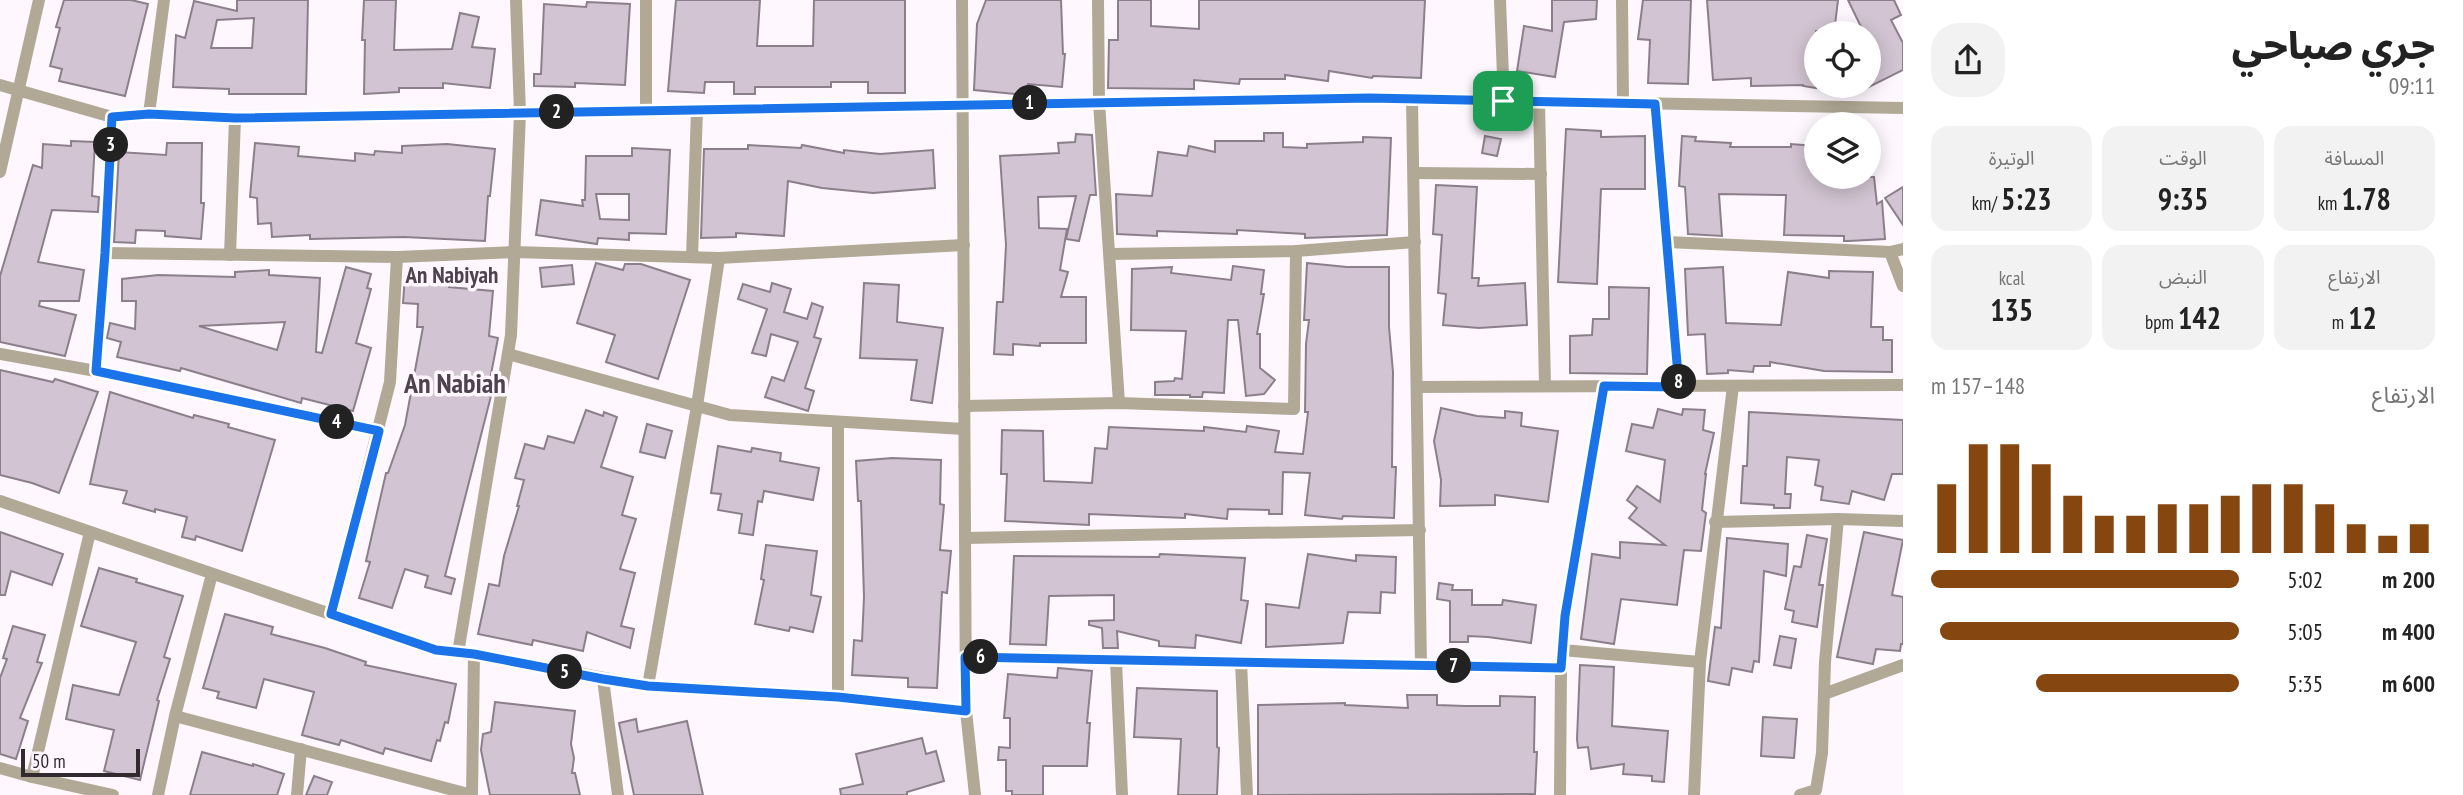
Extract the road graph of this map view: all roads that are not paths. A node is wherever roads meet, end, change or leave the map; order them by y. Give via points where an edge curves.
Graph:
1 (39, 0) edge
2 (164, 0) edge
3 (516, 0) edge
4 (646, 0) edge
5 (961, 0) edge
6 (1098, 0) edge
7 (1500, 0) edge
8 (1622, 0) edge
9 (0, 85) edge
10 (20, 89) junction
11 (1412, 99) junction
12 (1503, 101) junction
13 (1539, 101) junction
14 (1099, 102) junction
15 (1623, 103) junction
16 (1655, 104) junction
17 (963, 105) junction
18 (1903, 108) edge
19 (646, 110) junction
20 (697, 110) junction
21 (520, 113) junction
22 (149, 114) junction
23 (112, 117) junction
24 (235, 118) junction
25 (0, 172) edge
26 (1413, 173) junction
27 (1541, 174) junction
28 (1415, 242) junction
29 (1667, 242) junction
30 (964, 245) junction
31 (1903, 248) edge
32 (1296, 251) junction
33 (514, 252) junction
34 (1890, 252) junction
35 (105, 253) junction
36 (1110, 254) junction
37 (230, 255) junction
38 (397, 257) junction
39 (692, 257) junction
40 (719, 258) junction
41 (1903, 286) edge
42 (0, 354) edge
43 (508, 354) junction
44 (96, 371) junction
45 (1903, 385) edge
46 (1545, 386) junction
47 (1604, 386) junction
48 (1733, 386) junction
49 (1417, 387) junction
50 (1679, 387) junction
51 (1119, 403) junction
52 (697, 406) junction
53 (964, 406) junction
54 (838, 422) junction
55 (964, 429) junction
56 (379, 431) junction
57 (0, 501) edge
58 (1838, 519) junction
59 (1903, 521) edge
60 (1715, 522) junction
61 (1420, 530) junction
62 (90, 532) junction
63 (965, 538) junction
64 (212, 574) junction
65 (331, 614) junction
66 (1562, 650) junction
67 (458, 653) junction
68 (474, 654) junction
69 (965, 657) junction
70 (1116, 661) junction
71 (1241, 662) junction
72 (1700, 662) junction
73 (1421, 665) junction
74 (1903, 665) edge
75 (1561, 668) junction
76 (603, 679) junction
77 (648, 686) junction
78 (1824, 694) junction
79 (838, 697) junction
80 (966, 711) junction
81 (175, 716) junction
82 (302, 748) junction
83 (0, 768) edge
84 (32, 777) junction
85 (113, 795) edge
86 (158, 795) edge
87 (297, 795) edge
88 (472, 795) edge
89 (618, 795) edge
90 (975, 795) edge
91 (1122, 795) edge
92 (1247, 795) edge
93 (1560, 795) edge
94 (1694, 795) edge
95 (1800, 795) edge

1 - 10 street
2 - 22 street
3 - 21 street
4 - 19 street
5 - 17 street
6 - 14 street
7 - 12 street
8 - 15 street
9 - 10 street
10 - 23 street
10 - 25 street
11 - 12 street
11 - 14 street
11 - 26 street
12 - 13 street
13 - 15 street
13 - 27 street
14 - 17 street
14 - 36 street
15 - 16 street
16 - 18 street
16 - 29 street
17 - 20 street
17 - 30 street
19 - 20 street
19 - 21 street
20 - 39 street
21 - 24 street
21 - 33 street
22 - 23 street
22 - 24 street
23 - 35 street
24 - 37 street
26 - 27 street
26 - 28 street
27 - 46 street
28 - 32 street
28 - 49 street
29 - 34 street
29 - 50 street
30 - 40 street
30 - 53 street
31 - 34 street
32 - 36 street
32 - 51 street via 1294,409
33 - 38 street
33 - 39 street
33 - 43 street
34 - 41 street
35 - 37 street
35 - 44 street
36 - 51 street
37 - 38 street
38 - 56 street via 390,382
39 - 40 street
40 - 52 street
42 - 44 street
43 - 52 street
43 - 67 street
44 - 56 street
45 - 48 street
46 - 47 street
46 - 49 street
47 - 50 street
47 - 66 street
48 - 50 street
48 - 60 street
49 - 61 street
51 - 53 street
52 - 54 street via 730,415
52 - 77 street
53 - 55 street
54 - 55 street
54 - 79 street
55 - 63 street
56 - 65 street
57 - 62 street
58 - 59 street
58 - 60 street
58 - 78 street
60 - 72 street
61 - 63 street
61 - 73 street
62 - 64 street
62 - 84 street
63 - 69 street
64 - 65 street
64 - 81 street
65 - 67 street via 436,650
66 - 72 street
66 - 75 street
67 - 68 street
68 - 76 street
68 - 88 street
69 - 70 street
69 - 80 street
70 - 71 street
70 - 91 street
71 - 73 street
71 - 92 street
72 - 94 street
73 - 75 street
74 - 78 street
75 - 93 street
76 - 77 street
76 - 89 street
77 - 79 street
78 - 95 street via 1816,790
79 - 80 street
80 - 90 street
81 - 82 street
81 - 86 street
82 - 87 street
82 - 88 street
83 - 84 street
84 - 85 street

